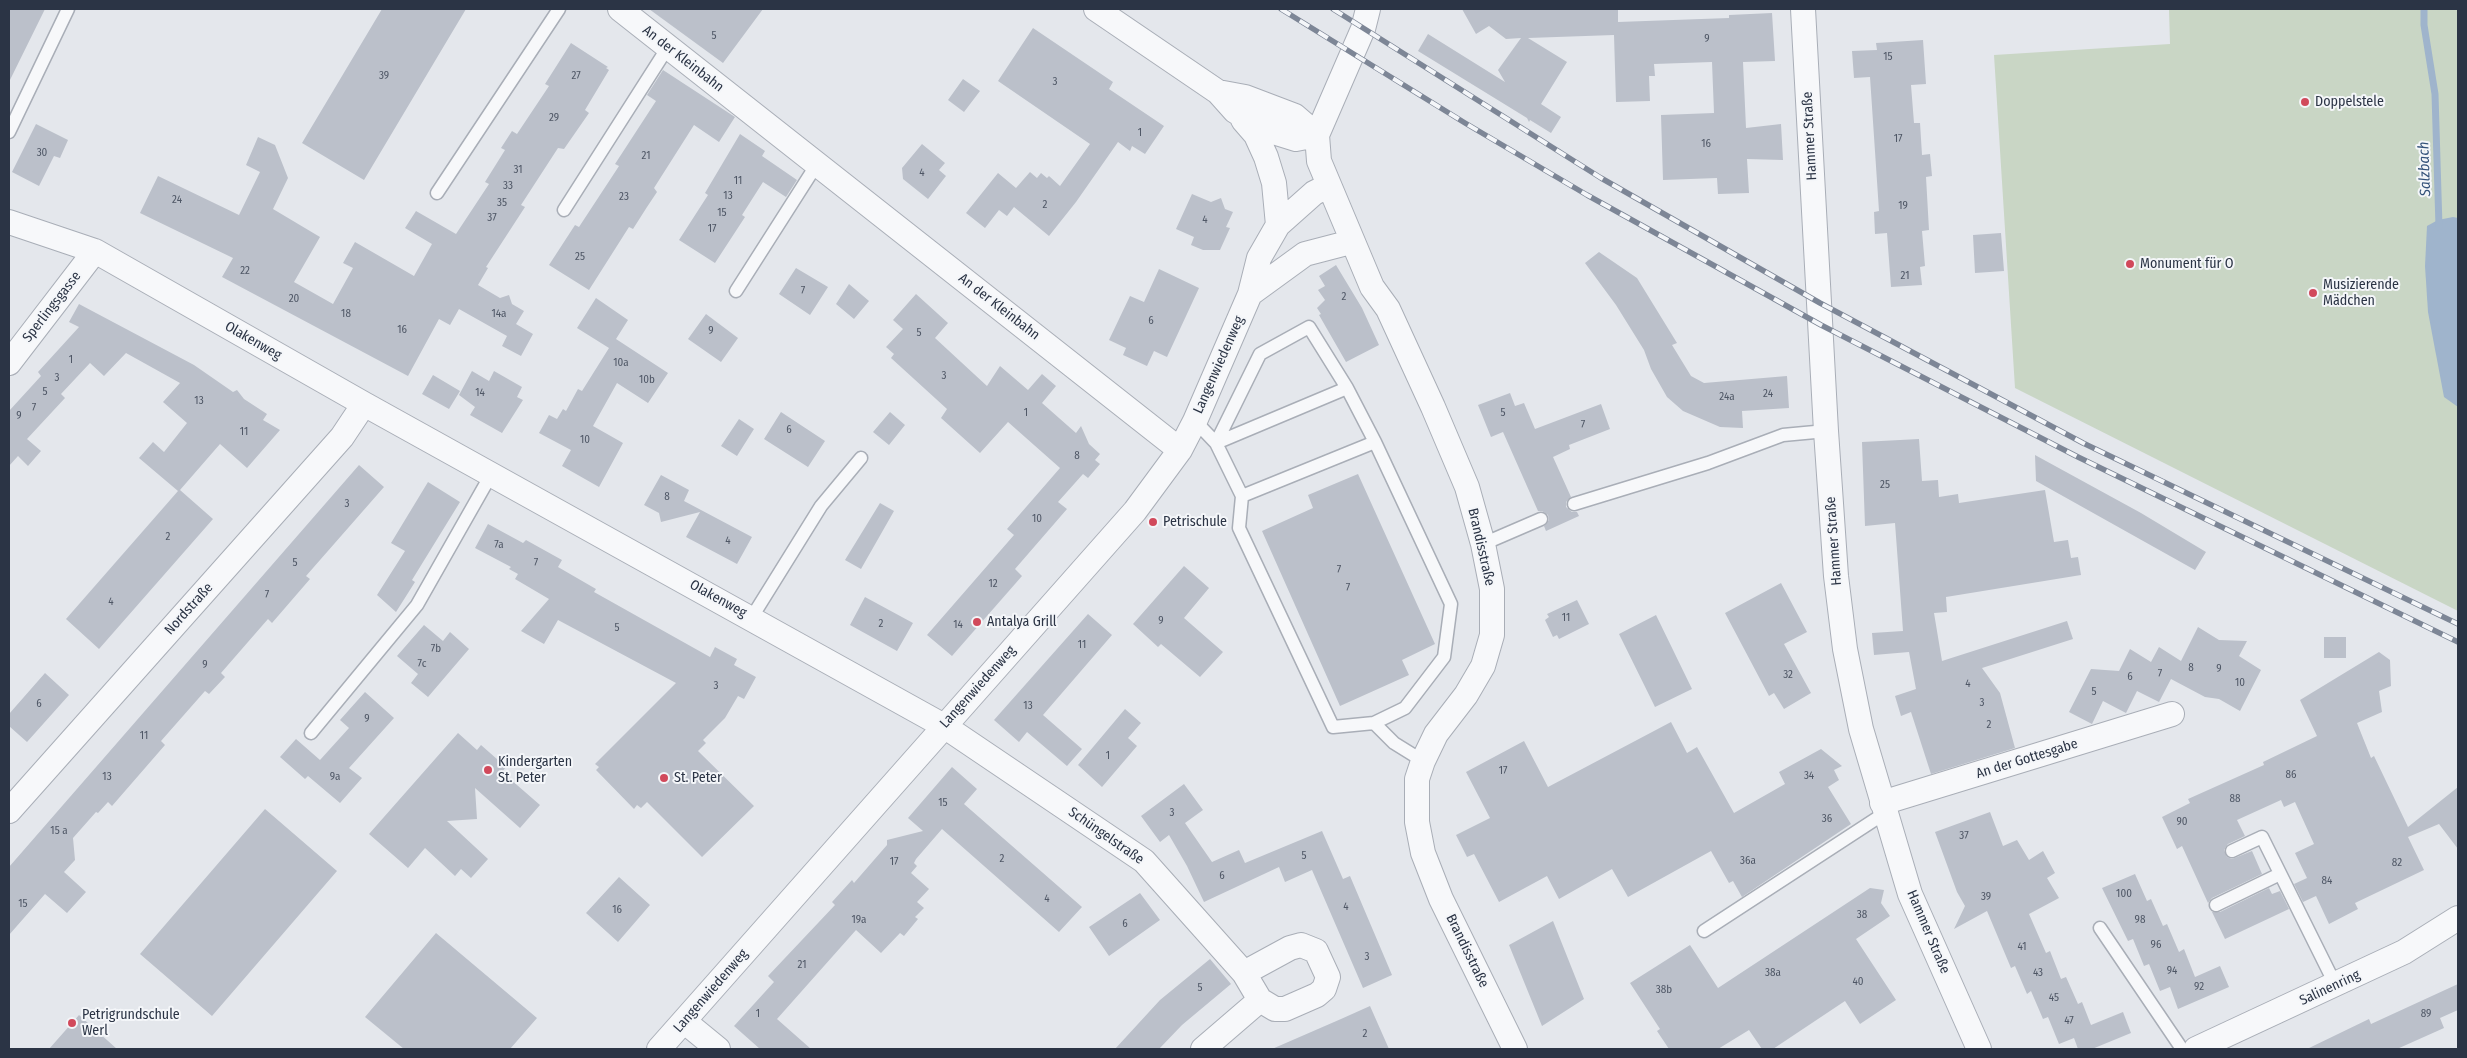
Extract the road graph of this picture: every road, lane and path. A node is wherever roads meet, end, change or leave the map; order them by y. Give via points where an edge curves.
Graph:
1 (68, 9) edge
2 (559, 9) edge
3 (620, 9) edge
4 (1096, 9) edge
5 (1368, 9) edge
6 (1803, 9) edge
7 (668, 47) junction
8 (1218, 92) junction
9 (1235, 111) junction
10 (9, 132) edge
11 (1317, 135) junction
12 (817, 164) junction
13 (1328, 186) junction
14 (437, 193) dead end
15 (564, 210) dead end
16 (9, 222) edge
17 (1278, 226) junction
18 (1352, 242) junction
19 (95, 251) junction
20 (736, 291) dead end
21 (1250, 294) junction
22 (9, 363) edge
23 (1347, 388) junction
24 (364, 404) junction
25 (1195, 421) junction
26 (1826, 431) junction
27 (1375, 442) junction
28 (1216, 443) junction
29 (1180, 450) junction
30 (861, 458) dead end
31 (492, 473) junction
32 (1242, 496) junction
33 (1574, 504) dead end
34 (1541, 519) dead end
35 (1483, 544) junction
36 (752, 617) junction
37 (2172, 714) dead end
38 (1374, 722) junction
39 (944, 726) junction
40 (311, 733) dead end
41 (1423, 761) junction
42 (1883, 808) junction
43 (9, 811) edge
44 (2232, 851) dead end
45 (2280, 874) junction
46 (2216, 905) dead end
47 (2457, 921) edge
48 (2100, 928) dead end
49 (1704, 931) dead end
50 (1244, 973) junction
51 (2336, 986) junction
52 (1260, 1000) junction
53 (685, 1022) junction
54 (660, 1049) edge
55 (718, 1049) edge
56 (1203, 1049) edge
57 (1515, 1049) edge
58 (1979, 1049) edge
59 (2182, 1049) edge
60 (2196, 1049) edge

1 - 10 lane
2 - 14 lane
3 - 7 street, An der Kleinbahn
4 - 8 street
5 - 11 street via 1363,29
6 - 26 street, Hammer Straße
7 - 12 street, An der Kleinbahn
7 - 15 lane
8 - 9 street
8 - 11 street via 1245,97 1295,116
9 - 11 street via 1276,134 1296,139
9 - 17 street via 1256,135 1266,157 1274,183
11 - 13 street via 1320,161
12 - 20 lane
12 - 29 street, An der Kleinbahn
13 - 17 street, Langenwiedenweg via 1314,193
13 - 18 street, Brandisstraße
16 - 19 street, Olakenweg
17 - 21 street, Langenwiedenweg via 1259,258
18 - 21 street via 1305,254
18 - 35 street, Brandisstraße via 1434,407 1467,487
19 - 22 street, Sperlingsgasse
19 - 24 street, Olakenweg
21 - 25 street, Langenwiedenweg
23 - 27 lane
23 - 28 lane
23 - 28 lane via 1309,327 1260,354
24 - 31 street, Olakenweg
24 - 43 street, Nordstraße via 342,437
25 - 28 lane
25 - 29 street, Langenwiedenweg
26 - 33 lane via 1783,435 1708,463
26 - 42 street, Hammer Straße via 1836,576 1845,648 1861,729
27 - 32 lane
27 - 38 lane via 1451,604 1444,657 1405,708
28 - 32 lane
29 - 39 street, Langenwiedenweg via 1135,511
30 - 36 lane via 821,506
31 - 36 street, Olakenweg
31 - 40 lane via 417,605
32 - 38 lane via 1239,528 1333,727
34 - 35 lane
35 - 41 street, Brandisstraße via 1492,589 1492,635 1483,666 1466,695 1436,734
36 - 39 street, Olakenweg
37 - 42 street, An der Gottesgabe
38 - 41 lane via 1394,743
39 - 50 street, Schüngelstraße via 1144,861
39 - 53 street, Langenwiedenweg
41 - 57 street, Brandisstraße via 1416,798 1416,822 1423,853 1441,900
42 - 49 lane
42 - 58 street, Hammer Straße via 1910,894
44 - 45 lane via 2262,837
45 - 46 lane
45 - 51 lane
47 - 51 street, Salinenring
48 - 59 lane
50 - 52 street, Schüngelstraße
50 - 52 street via 1290,948 1301,945 1316,951 1328,977 1324,990 1285,1010
51 - 60 street, Salinenring
52 - 56 street
53 - 54 street, Langenwiedenweg
53 - 55 street

